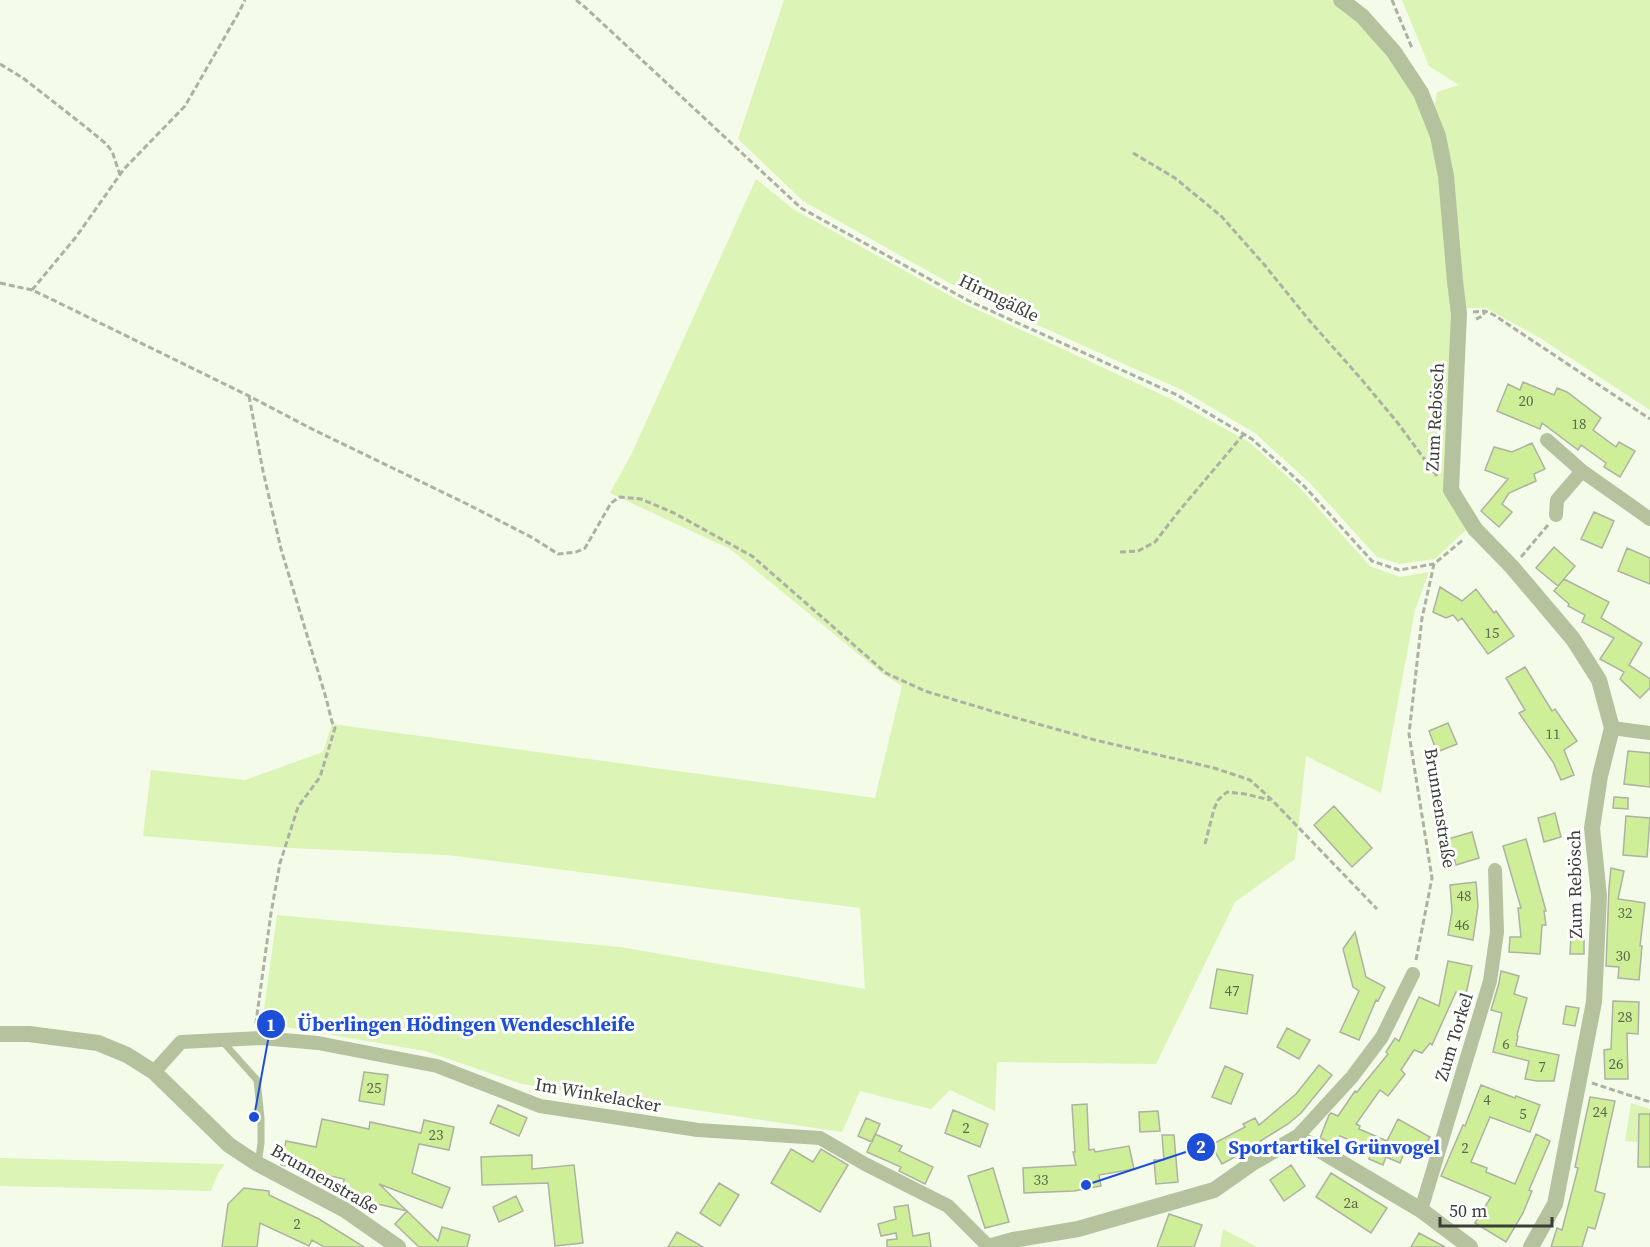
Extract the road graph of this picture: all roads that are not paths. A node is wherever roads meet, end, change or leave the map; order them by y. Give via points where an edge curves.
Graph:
1 (1341, 0) edge
2 (1547, 440) dead end
3 (1582, 471) junction
4 (1556, 515) road end
5 (1650, 519) edge
6 (1612, 728) junction
7 (1650, 733) edge
8 (1495, 870) dead end
9 (1413, 974) road end
10 (0, 1034) edge
11 (223, 1041) junction
12 (154, 1072) junction
13 (1296, 1138) junction
14 (258, 1164) junction
15 (1421, 1210) junction
16 (1014, 1244) edge
17 (398, 1247) edge
18 (988, 1247) edge
19 (1470, 1247) edge
20 (1532, 1247) edge

1 - 6 street, Zum Rebösch via 1362,16 1394,52 1421,93 1446,176 1459,314 1451,490 1475,529 1574,639 1599,680
2 - 3 street
3 - 4 street via 1557,500
3 - 5 street
6 - 7 street
6 - 20 street, Zum Rebösch via 1592,828 1599,896 1594,1002 1555,1204
8 - 15 street, Zum Torkel via 1497,932 1490,981
9 - 13 street via 1382,1037 1352,1077
10 - 12 street, Brunnenstraße via 98,1043 128,1055
11 - 12 street, Im Winkelacker via 181,1042
11 - 14 lane via 257,1080 261,1118
11 - 18 street, Im Winkelacker via 261,1038 318,1043 437,1066 540,1106 698,1131 820,1138 948,1206
12 - 14 street, Brunnenstraße via 229,1145
13 - 15 street
13 - 16 street via 1214,1190
14 - 17 street, Brunnenstraße via 345,1209
15 - 19 street
16 - 18 street

